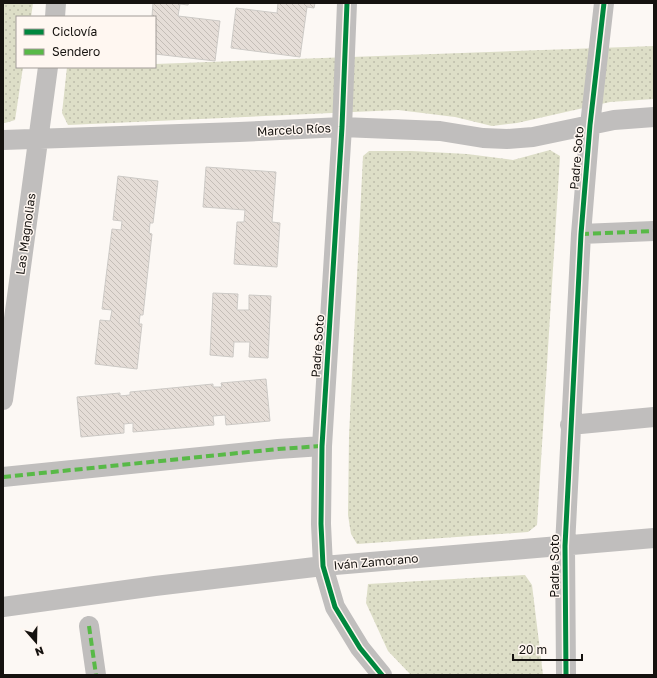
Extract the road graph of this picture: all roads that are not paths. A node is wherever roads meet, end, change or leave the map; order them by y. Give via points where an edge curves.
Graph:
1 (56, 3) edge
2 (347, 3) edge
3 (604, 3) edge
4 (55, 16) edge
5 (48, 68) edge
6 (654, 117) edge
7 (590, 125) junction
8 (342, 127) junction
9 (3, 140) edge
10 (39, 140) junction
11 (654, 231) edge
12 (581, 234) junction
13 (3, 400) edge
14 (654, 417) edge
15 (570, 425) junction
16 (322, 446) junction
17 (3, 477) edge
18 (654, 538) edge
19 (565, 546) junction
20 (323, 566) junction
21 (3, 607) edge
22 (90, 626) dead end
23 (96, 675) edge
24 (382, 675) edge
25 (566, 675) edge

1 - 4 street
2 - 8 street, Padre Soto
3 - 7 street, Padre Soto
5 - 10 street, Las Magnolias
6 - 7 street, Marcelo Ríos
7 - 8 street, Marcelo Ríos via 533,137 507,139 440,131
7 - 12 street, Padre Soto
8 - 10 street, Marcelo Ríos
8 - 16 street, Padre Soto
9 - 10 street, Marcelo Ríos
10 - 13 street, Las Magnolias
11 - 12 street
12 - 15 street, Padre Soto
14 - 15 street
15 - 19 street, Padre Soto
16 - 17 street
16 - 20 street, Padre Soto
18 - 19 street, Iván Zamorano
19 - 20 street, Iván Zamorano
19 - 25 street, Padre Soto
20 - 21 street, Iván Zamorano
20 - 24 street, Padre Soto via 335,606 360,648
22 - 23 street

